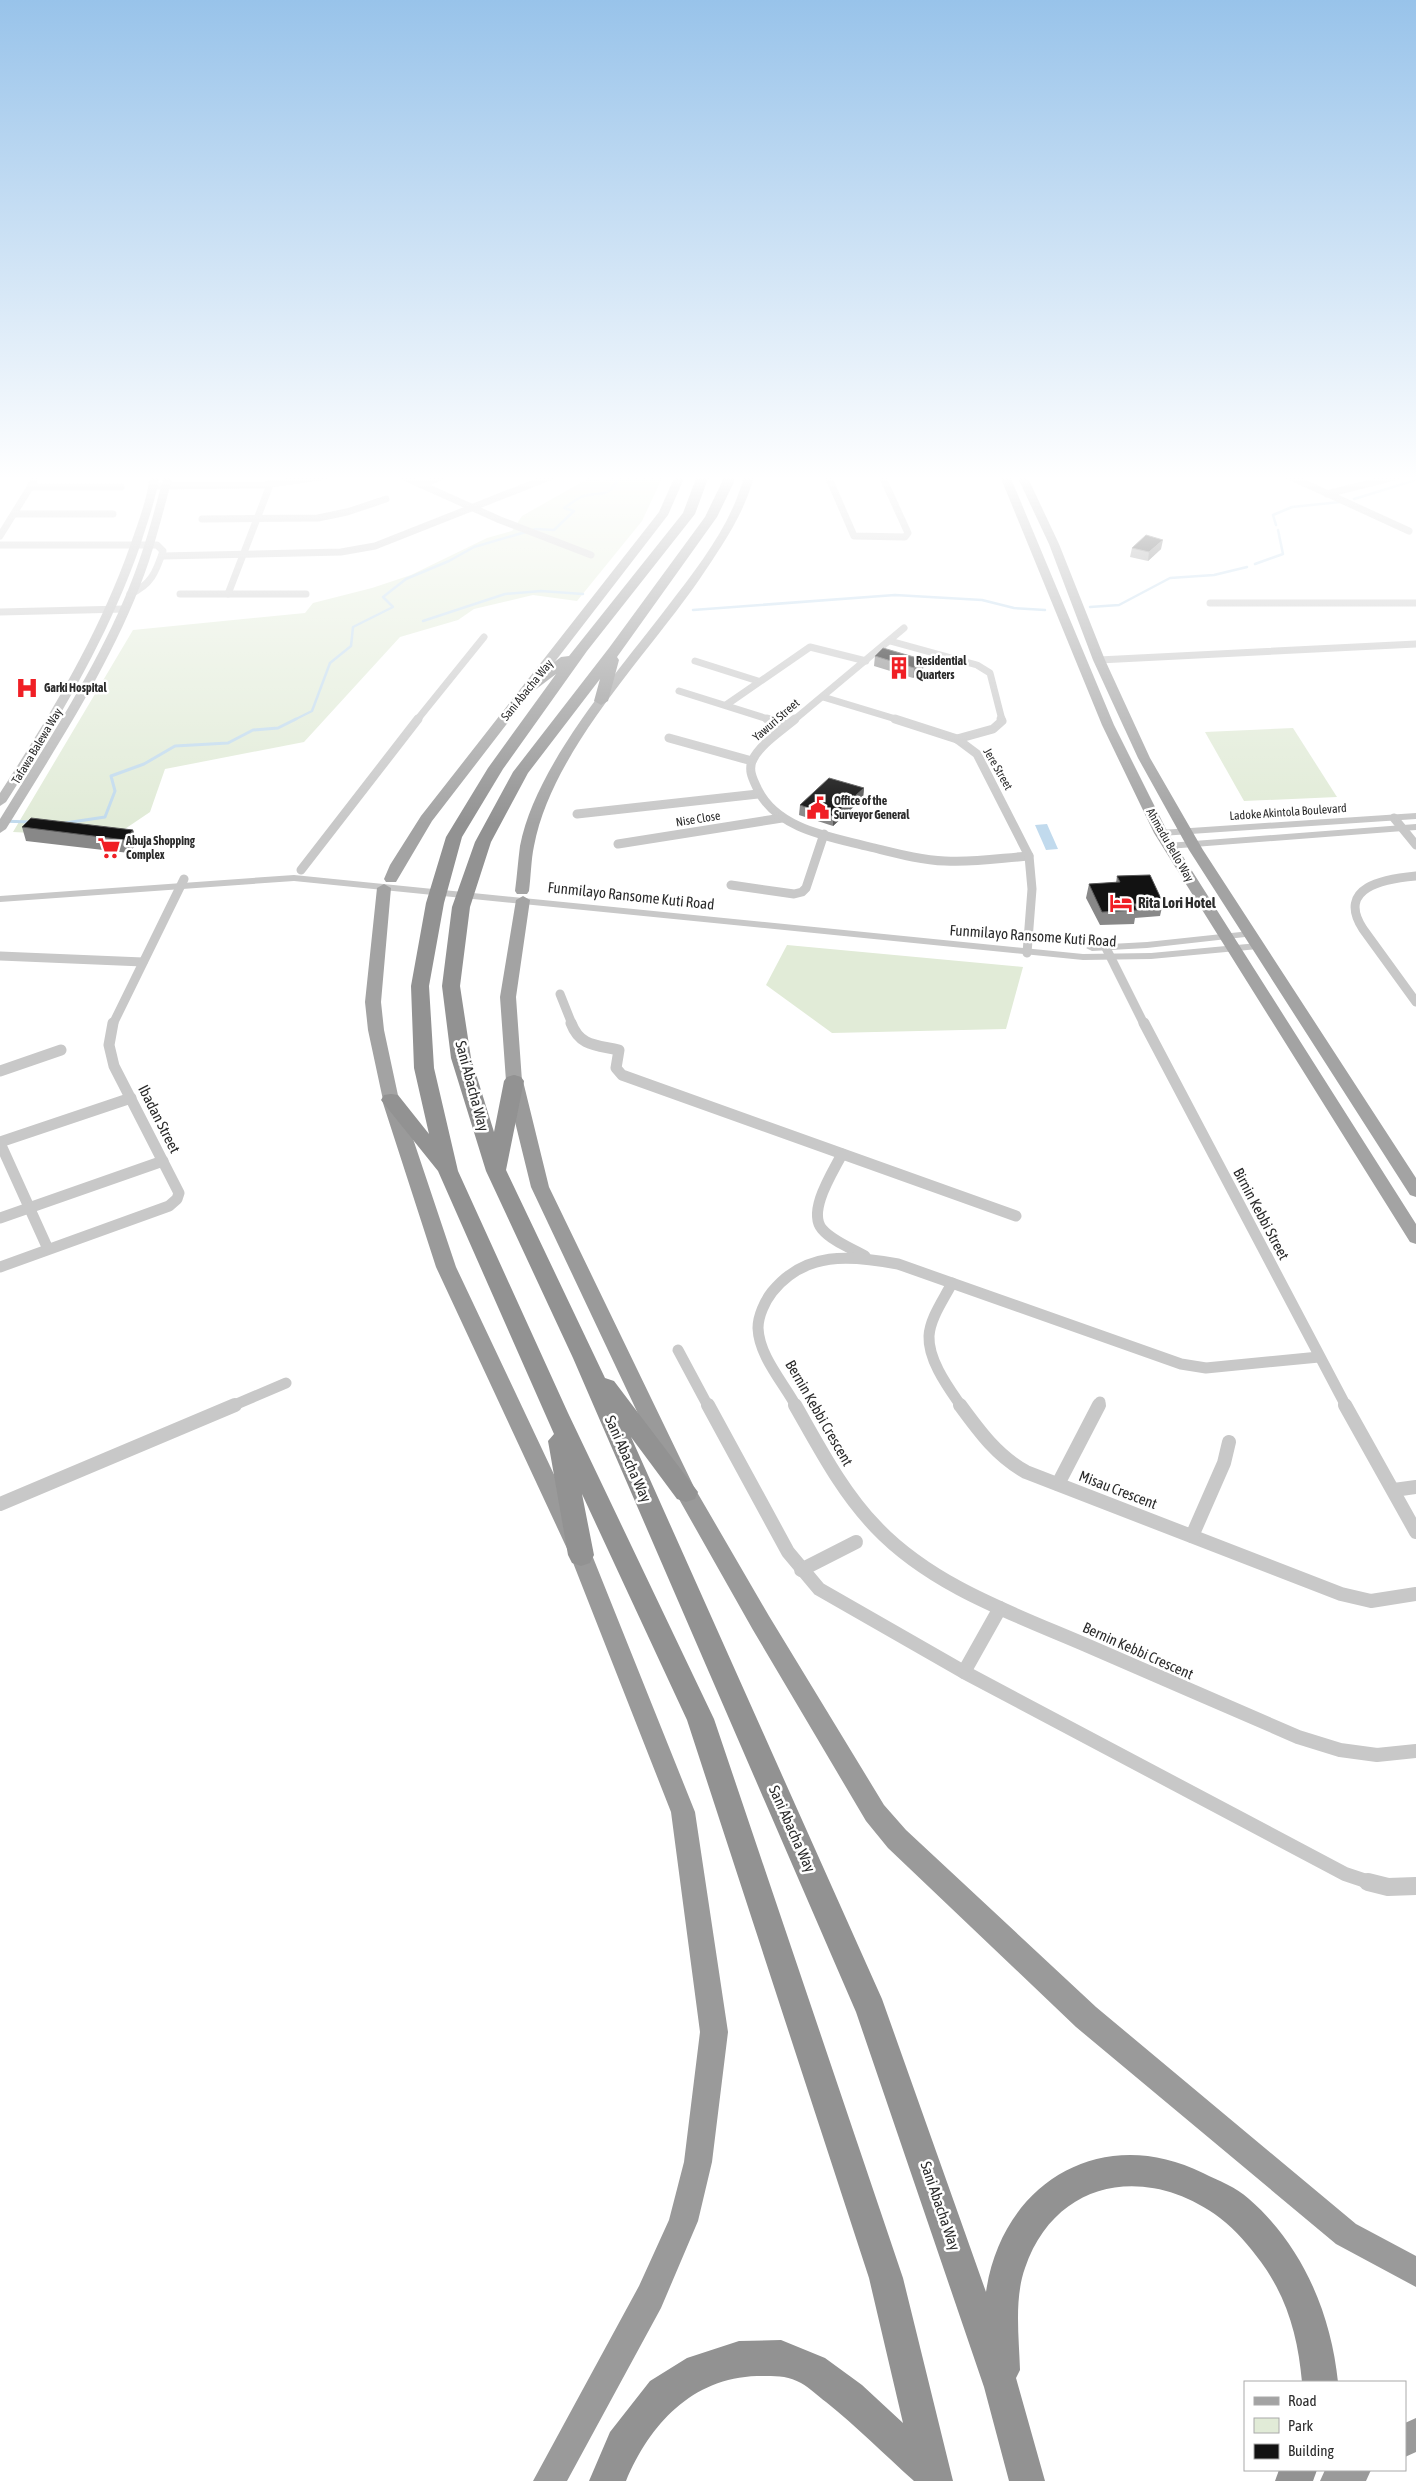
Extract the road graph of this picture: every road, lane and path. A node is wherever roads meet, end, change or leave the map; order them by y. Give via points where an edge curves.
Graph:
1 (116, 592) edge
2 (135, 592) edge
3 (603, 592) edge
4 (627, 592) edge
5 (657, 592) edge
6 (686, 592) edge
7 (1054, 592) edge
8 (1074, 592) edge
9 (130, 594) joint
10 (180, 594) dead end
11 (228, 594) joint
12 (306, 594) dead end
13 (1210, 603) dead end
14 (1416, 603) edge
15 (0, 612) edge
16 (108, 612) junction
17 (122, 612) junction
18 (0, 617) edge
19 (904, 628) dead end
20 (484, 637) dead end
21 (890, 641) junction
22 (1416, 644) edge
23 (582, 648) junction
24 (614, 651) junction
25 (1099, 660) junction
26 (695, 661) dead end
27 (866, 661) junction
28 (758, 681) junction
29 (530, 687) junction
30 (679, 691) dead end
31 (823, 697) junction
32 (601, 701) junction
33 (726, 705) junction
34 (787, 725) junction
35 (669, 738) dead end
36 (957, 739) junction
37 (752, 761) junction
38 (758, 794) junction
39 (0, 802) edge
40 (576, 814) dead end
41 (1416, 816) edge
42 (782, 818) junction
43 (1394, 818) junction
44 (1416, 827) edge
45 (1402, 828) junction
46 (0, 829) edge
47 (1185, 831) junction
48 (1161, 833) junction
49 (824, 834) junction
50 (1192, 843) junction
51 (618, 844) dead end
52 (1416, 845) edge
53 (1168, 846) junction
54 (1029, 856) junction
55 (301, 870) junction
56 (1416, 876) edge
57 (182, 882) junction
58 (388, 883) junction
59 (731, 885) dead end
60 (0, 891) edge
61 (522, 895) junction
62 (0, 899) edge
63 (1254, 940) junction
64 (1229, 942) junction
65 (1028, 948) junction
66 (1108, 953) junction
67 (0, 956) edge
68 (143, 962) junction
69 (560, 994) dead end
70 (1416, 1002) edge
71 (61, 1050) dead end
72 (0, 1071) edge
73 (514, 1082) junction
74 (131, 1098) junction
75 (391, 1100) junction
76 (0, 1143) edge
77 (842, 1154) junction
78 (164, 1161) junction
79 (448, 1170) junction
80 (496, 1171) junction
81 (1416, 1190) edge
82 (29, 1208) junction
83 (1016, 1216) dead end
84 (0, 1218) edge
85 (1416, 1238) edge
86 (48, 1249) junction
87 (867, 1257) junction
88 (0, 1267) edge
89 (952, 1283) junction
90 (678, 1350) dead end
91 (1319, 1357) junction
92 (584, 1358) junction
93 (286, 1383) dead end
94 (1100, 1402) dead end
95 (556, 1414) junction
96 (1229, 1442) dead end
97 (1058, 1484) junction
98 (1416, 1487) edge
99 (1394, 1490) junction
100 (686, 1492) junction
101 (0, 1503) edge
102 (1412, 1516) edge
103 (1416, 1532) edge
104 (1192, 1536) junction
105 (856, 1542) dead end
106 (581, 1555) junction
107 (801, 1570) junction
108 (1416, 1594) edge
109 (1000, 1608) junction
110 (964, 1672) junction
111 (1416, 1751) edge
112 (1416, 1886) edge
113 (1416, 2272) edge
114 (1320, 2381) edge
115 (1002, 2387) junction
116 (1353, 2471) edge
117 (934, 2478) edge
118 (549, 2481) edge
119 (607, 2481) edge
120 (1027, 2481) edge
121 (1336, 2481) edge

1 - 16 main road, Tafawa Balewa Way
2 - 9 street
3 - 29 main road, Sani Abacha Way
4 - 23 highway, Sani Abacha Way
5 - 24 highway, Sani Abacha Way
6 - 32 main road
7 - 48 main road, Ahmadu Bello Way via 1108,725
8 - 25 main road, Ahmadu Bello Way
9 - 17 main road, Tafawa Balewa Way
10 - 11 street
11 - 12 street
13 - 14 street
15 - 16 street
16 - 17 street
16 - 18 street
16 - 39 main road, Tafawa Balewa Way via 35,749
17 - 46 main road, Tafawa Balewa Way via 78,704
19 - 21 street, Yawuri Street
20 - 55 street via 385,759
21 - 27 street, Yawuri Street
21 - 36 street via 976,665 990,673 1002,721 993,729
22 - 25 street
23 - 29 highway
23 - 79 highway, Sani Abacha Way via 470,807 454,837 435,902 420,986 424,1068
24 - 32 highway
24 - 80 highway, Sani Abacha Way via 521,772 498,811 470,876 461,907 451,986 460,1058
25 - 47 main road, Ahmadu Bello Way via 1144,758
26 - 28 street
27 - 28 street via 810,647
27 - 31 street, Yawuri Street
28 - 33 street
29 - 58 main road, Sani Abacha Way via 426,819
30 - 33 street
31 - 34 street, Yawuri Street
31 - 36 street, Jere Street
32 - 61 main road via 562,761 541,806 525,851
33 - 34 street
34 - 37 street, Yawuri Street via 764,745
35 - 37 street
36 - 54 street, Jere Street via 977,754
37 - 38 street, Yawuri Street via 752,777
38 - 40 street
38 - 42 street, Yawuri Street
41 - 43 street, Ladoke Akintola Boulevard
42 - 49 street, Yawuri Street
42 - 51 street, Nise Close
43 - 45 street
43 - 47 street, Ladoke Akintola Boulevard
44 - 45 street, Ladoke Akintola Boulevard
45 - 50 street, Ladoke Akintola Boulevard
45 - 52 street
47 - 48 street, Ladoke Akintola Boulevard
47 - 50 main road, Ahmadu Bello Way
48 - 53 main road, Ahmadu Bello Way
49 - 54 street, Yawuri Street via 924,860
49 - 59 street via 802,892 794,894
50 - 53 street, Ladoke Akintola Boulevard
50 - 63 main road, Ahmadu Bello Way
53 - 64 main road, Ahmadu Bello Way
54 - 65 street, Jere Street via 1032,889
55 - 57 street, Funmilayo Ransome Kuti Road via 259,871
55 - 58 street, Funmilayo Ransome Kuti Road
56 - 70 street via 1370,885 1359,894 1355,903 1356,915 1368,936
57 - 58 street, Funmilayo Ransome Kuti Road via 294,878
57 - 60 street, Funmilayo Ransome Kuti Road
57 - 62 street, Funmilayo Ransome Kuti Road
57 - 68 street, Ibadan Street
58 - 61 street, Funmilayo Ransome Kuti Road
58 - 75 main road, Sani Abacha Way via 373,1002
61 - 65 street, Funmilayo Ransome Kuti Road
61 - 73 main road via 508,997
63 - 64 street, Funmilayo Ransome Kuti Road
63 - 81 main road, Ahmadu Bello Way
64 - 66 street, Funmilayo Ransome Kuti Road
64 - 85 main road, Ahmadu Bello Way
65 - 66 street, Funmilayo Ransome Kuti Road
66 - 91 street, Birnin Kebbi Street
67 - 68 street
68 - 74 street, Ibadan Street via 112,1026 109,1045 114,1066
69 - 77 street via 576,1036 588,1043 619,1050 616,1068 622,1075
71 - 72 street
73 - 80 highway
73 - 100 highway via 540,1187
74 - 76 street
74 - 78 street, Ibadan Street
75 - 79 highway
75 - 106 highway via 446,1267
76 - 82 street
77 - 83 street
77 - 87 street via 816,1209 816,1220 822,1229
78 - 82 street
78 - 86 street, Ibadan Street via 179,1193 169,1206
79 - 95 highway, Sani Abacha Way
80 - 92 highway, Sani Abacha Way
82 - 84 street
82 - 86 street
86 - 88 street, Ibadan Street
87 - 89 street, Bernin Kebbi Crescent
87 - 109 street, Bernin Kebbi Crescent via 820,1259 796,1269 776,1284 765,1302 758,1326 763,1346 856,1505 913,1560
89 - 91 street, Bernin Kebbi Crescent via 1181,1364 1206,1368
89 - 97 street, Misau Crescent via 934,1318 929,1336 932,1359 942,1378 1008,1461
90 - 107 street via 788,1552
91 - 99 street, Birnin Kebbi Street
92 - 100 highway
92 - 115 highway, Sani Abacha Way via 871,2010
93 - 101 street
94 - 97 street
95 - 106 highway
95 - 117 highway, Sani Abacha Way via 700,1719 886,2278
96 - 104 street via 1224,1463
97 - 104 street, Misau Crescent
98 - 99 street
99 - 102 street
100 - 113 highway via 876,1814 897,1839 1086,2017 1323,2215 1346,2234
102 - 103 street
104 - 108 street, Misau Crescent via 1340,1594 1371,1601
105 - 107 street
106 - 118 highway via 683,1812 714,2032 698,2162 683,2221 650,2297
107 - 110 street via 819,1589
109 - 110 street
109 - 111 street, Bernin Kebbi Crescent via 1298,1737 1340,1750 1377,1754
110 - 112 street via 1345,1874 1377,1886
114 - 115 highway via 1316,2342 1298,2291 1278,2256 1241,2214 1216,2195 1170,2175 1107,2170 1078,2180 1051,2196 1029,2221 1007,2269 1002,2302
115 - 120 highway, Sani Abacha Way
116 - 121 highway
117 - 119 highway via 849,2398 813,2370 773,2358 739,2359 699,2370 663,2394 623,2445

